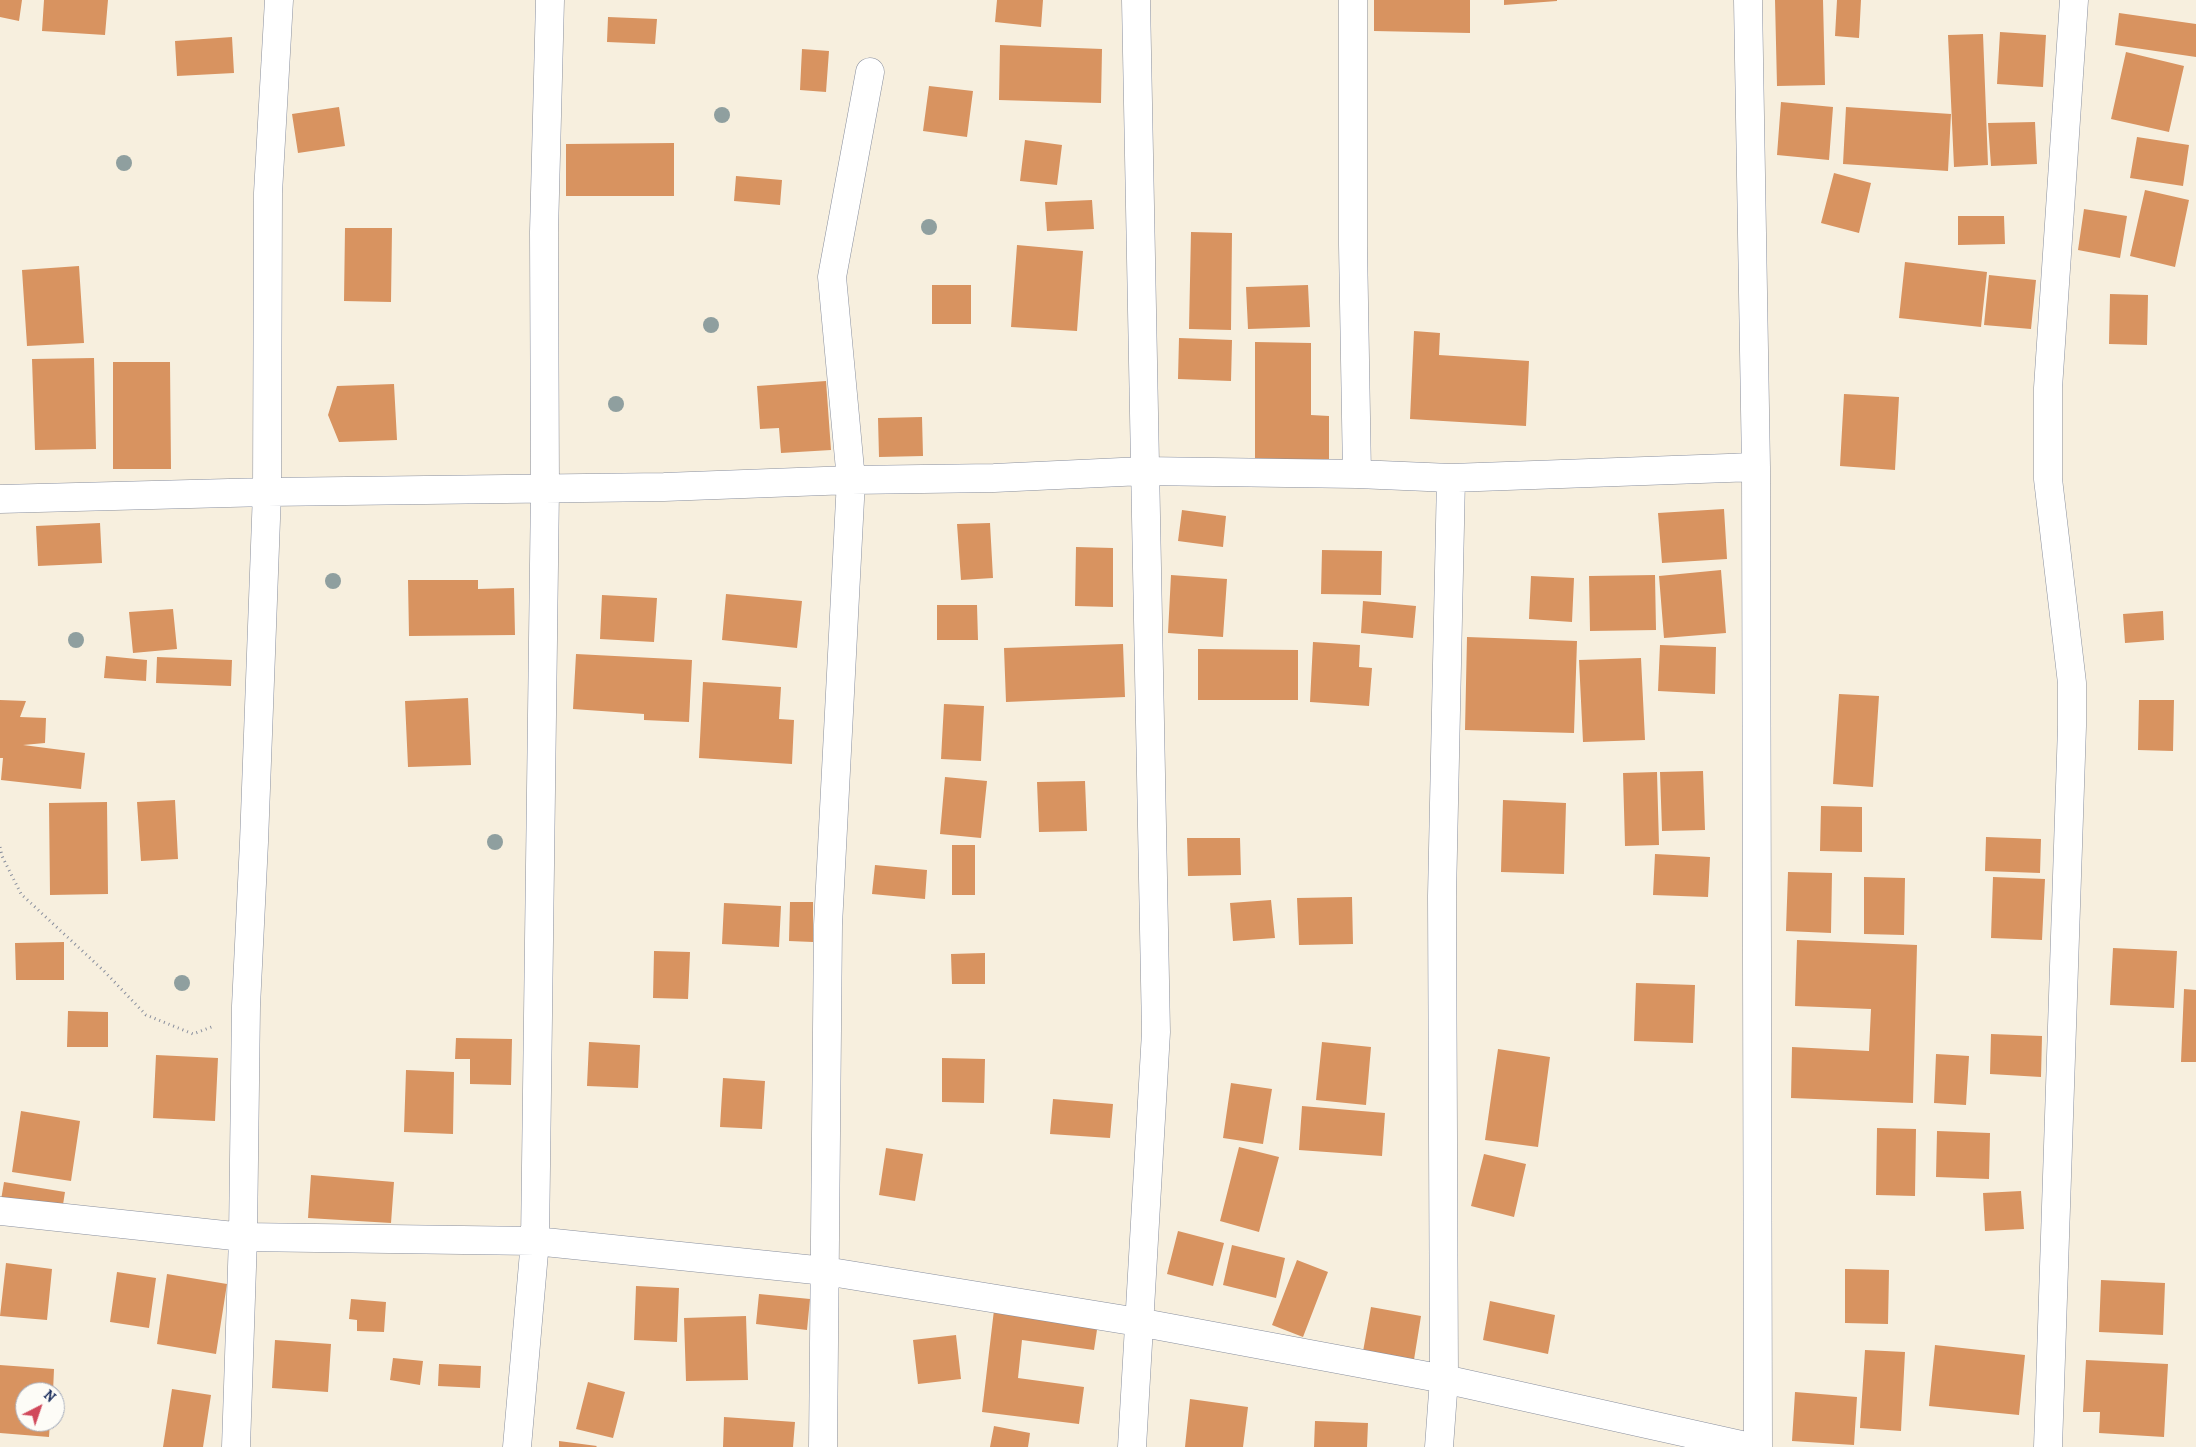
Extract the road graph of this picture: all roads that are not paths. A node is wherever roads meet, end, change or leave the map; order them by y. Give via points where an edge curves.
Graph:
1 (279, 0) edge
2 (550, 0) edge
3 (1136, 0) edge
4 (1353, 0) edge
5 (1748, 0) edge
6 (2074, 0) edge
7 (870, 72) dead end
8 (1756, 467) junction
9 (1143, 471) junction
10 (1358, 474) junction
11 (1451, 478) junction
12 (851, 480) junction
13 (545, 489) junction
14 (267, 492) junction
15 (0, 499) edge
16 (0, 1211) edge
17 (243, 1237) junction
18 (535, 1242) junction
19 (825, 1271) junction
20 (1138, 1322) junction
21 (1444, 1379) junction
22 (236, 1447) edge
23 (517, 1447) edge
24 (823, 1447) edge
25 (1132, 1447) edge
26 (1439, 1447) edge
27 (1750, 1447) edge
28 (1758, 1447) edge
29 (2048, 1447) edge

1 - 14 street via 268,193
2 - 13 street via 544,232
3 - 9 street
4 - 10 street
5 - 8 street
6 - 29 street via 2048,388 2048,479 2072,683 2072,726
7 - 12 street via 832,277
8 - 11 street
8 - 28 street
9 - 10 street
9 - 12 street
9 - 20 street via 1156,1032
10 - 11 street
11 - 21 street via 1442,896
12 - 13 street
12 - 19 street via 828,925
13 - 14 street
13 - 18 street
14 - 15 street
14 - 17 street via 246,1015
16 - 17 street
17 - 18 street
17 - 22 street
18 - 19 street
18 - 23 street
19 - 20 street
19 - 24 street
20 - 21 street
20 - 25 street
21 - 26 street
21 - 27 street

